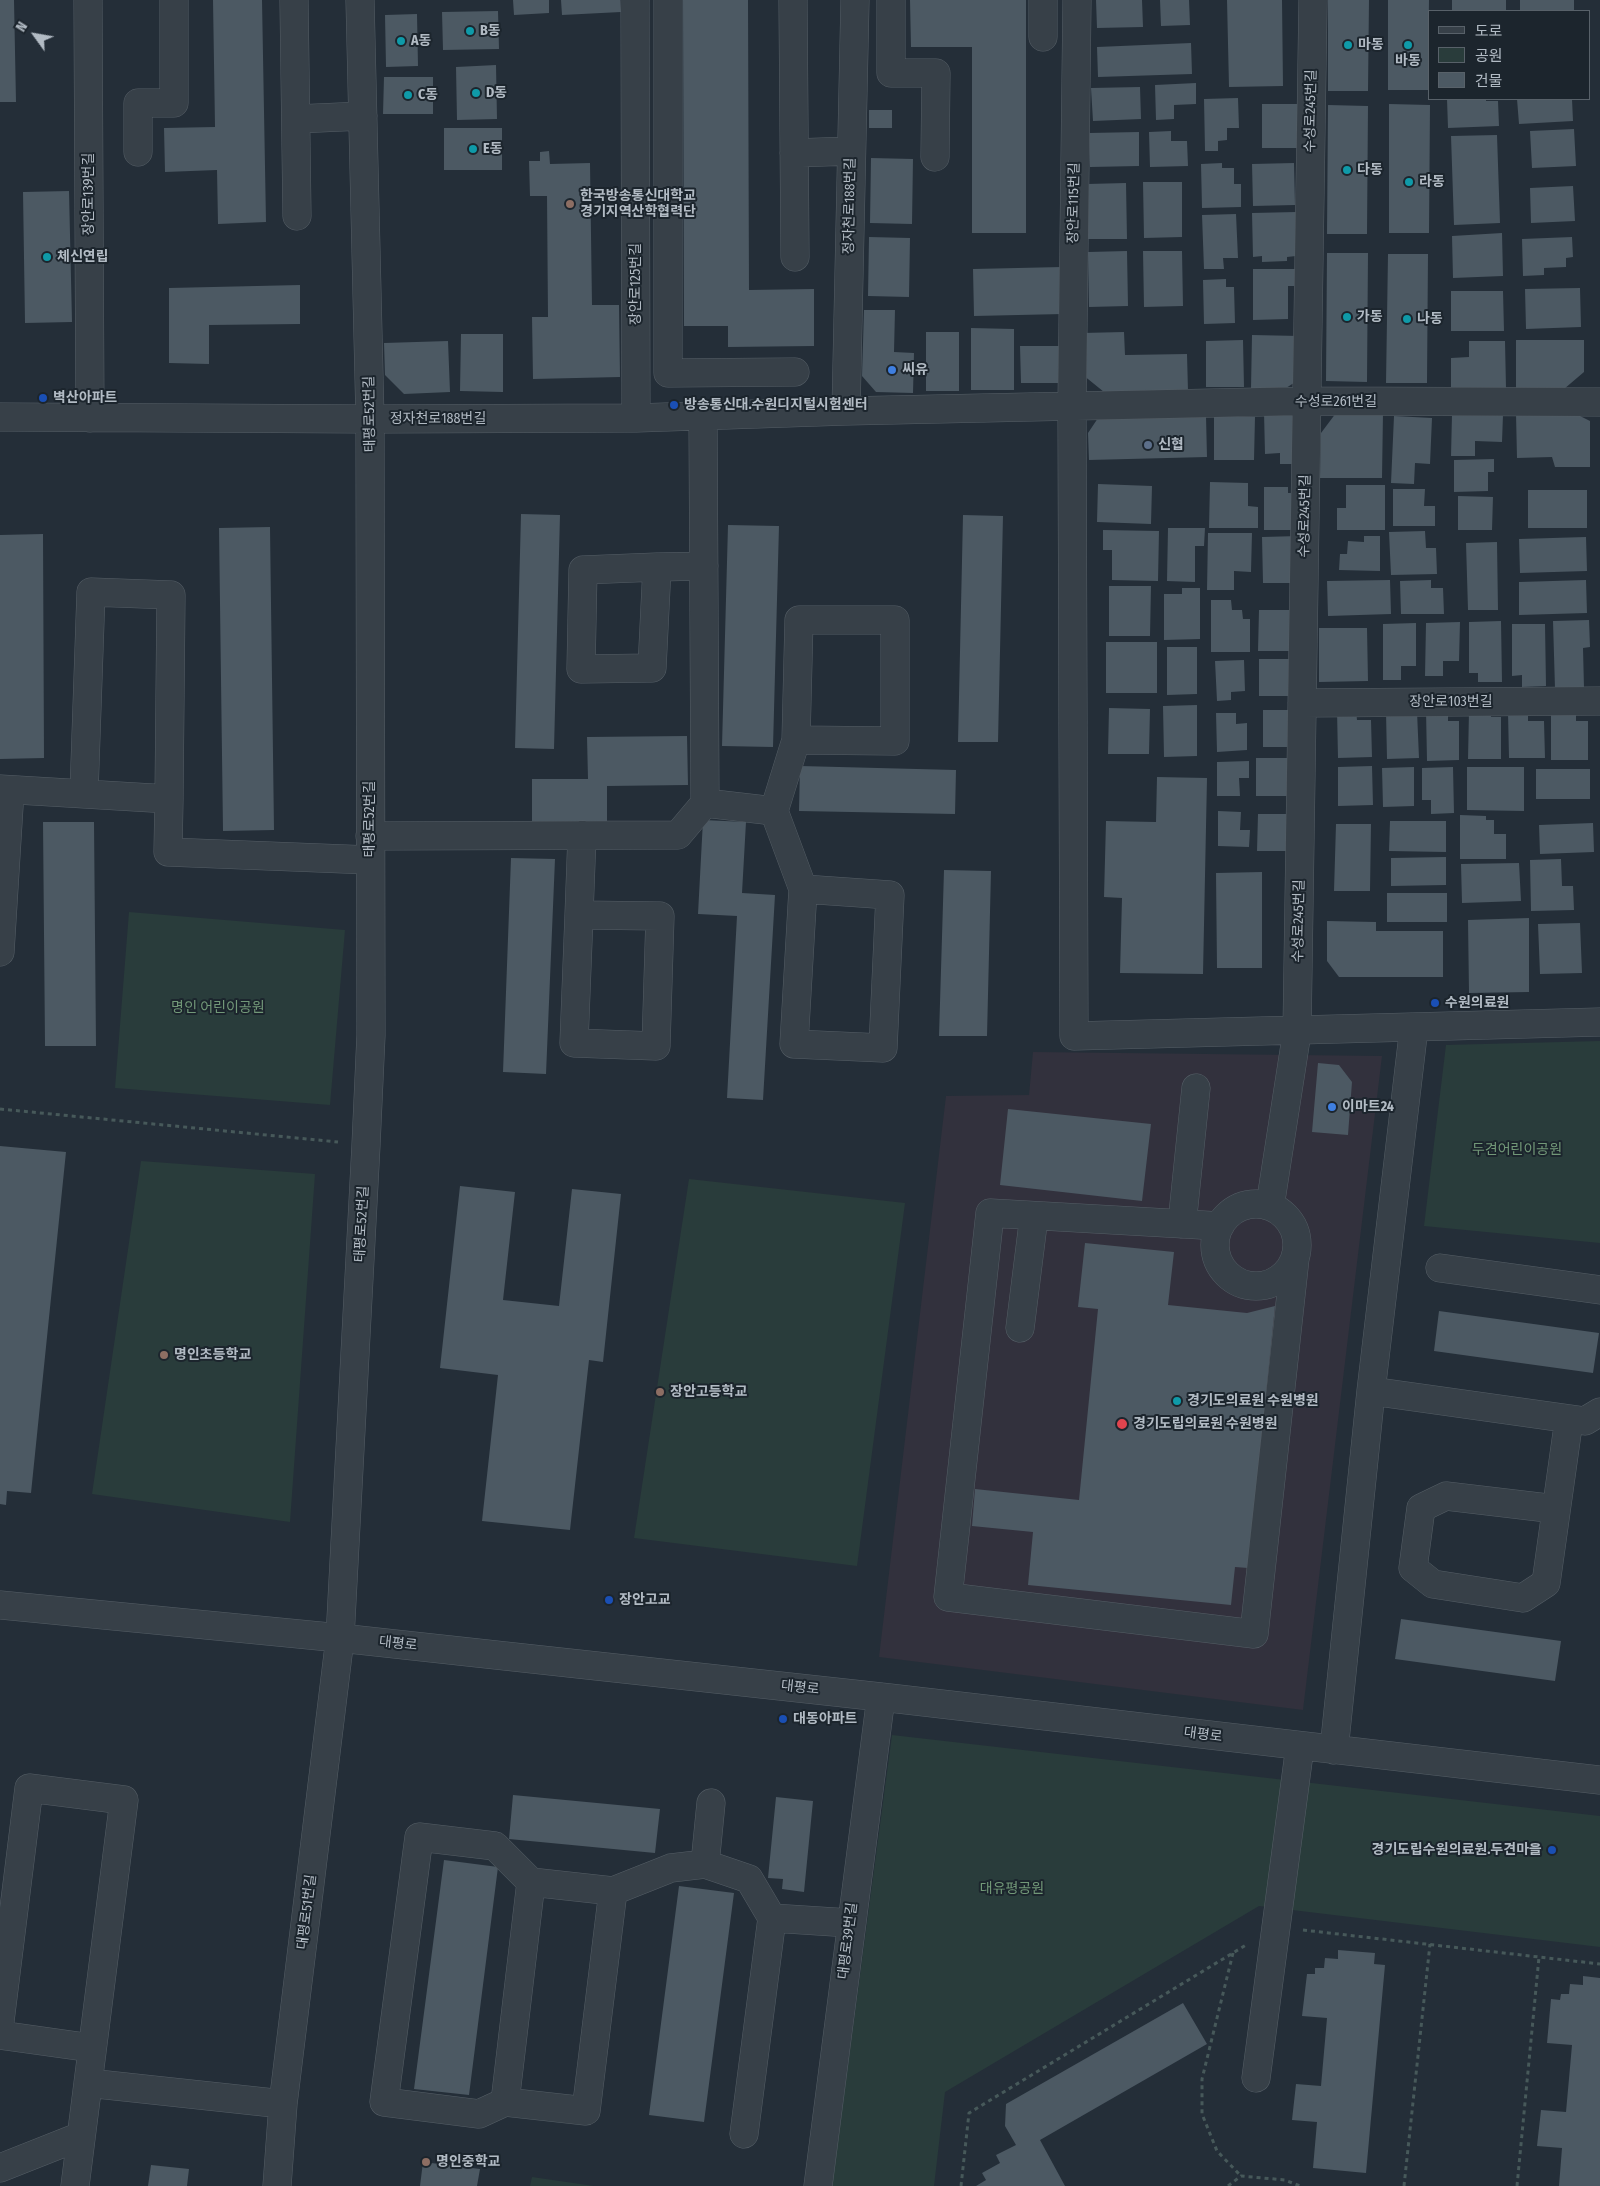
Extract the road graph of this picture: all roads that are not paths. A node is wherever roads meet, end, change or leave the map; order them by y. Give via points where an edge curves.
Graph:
1 (88, 0) edge
2 (174, 0) edge
3 (294, 0) edge
4 (360, 0) edge
5 (634, 0) edge
6 (668, 0) edge
7 (793, 0) edge
8 (855, 0) edge
9 (891, 0) edge
10 (1043, 0) edge
11 (1077, 0) edge
12 (1313, 0) edge
13 (1042, 37) dead end
14 (363, 116) junction
15 (296, 119) junction
16 (851, 151) junction
17 (138, 152) dead end
18 (794, 153) junction
19 (935, 157) dead end
20 (297, 216) dead end
21 (795, 257) dead end
22 (795, 372) dead end
23 (1306, 402) junction
24 (1600, 402) edge
25 (1072, 406) junction
26 (846, 411) junction
27 (703, 416) junction
28 (0, 417) edge
29 (90, 418) junction
30 (636, 418) junction
31 (370, 419) junction
32 (704, 566) junction
33 (657, 568) dead end
34 (1600, 701) edge
35 (1302, 703) junction
36 (796, 740) junction
37 (5, 790) edge
38 (84, 793) junction
39 (169, 799) junction
40 (705, 804) junction
41 (774, 811) junction
42 (582, 836) junction
43 (370, 848) junction
44 (803, 889) junction
45 (579, 915) junction
46 (0, 952) edge
47 (1600, 1022) edge
48 (1414, 1027) junction
49 (1297, 1032) junction
50 (1196, 1088) dead end
51 (1270, 1206) junction
52 (1034, 1216) junction
53 (1182, 1224) junction
54 (1220, 1226) junction
55 (1295, 1258) junction
56 (1440, 1268) dead end
57 (1600, 1290) edge
58 (1020, 1328) dead end
59 (1371, 1391) junction
60 (1600, 1412) edge
61 (1570, 1418) junction
62 (1556, 1509) junction
63 (0, 1605) edge
64 (340, 1638) junction
65 (880, 1697) junction
66 (1300, 1746) junction
67 (1334, 1750) junction
68 (1600, 1780) edge
69 (712, 1802) dead end
70 (705, 1864) junction
71 (532, 1882) junction
72 (613, 1891) junction
73 (772, 1918) junction
74 (850, 1923) junction
75 (0, 2021) edge
76 (0, 2035) edge
77 (92, 2048) junction
78 (1256, 2078) dead end
79 (88, 2083) junction
80 (505, 2102) junction
81 (283, 2104) junction
82 (744, 2134) dead end
83 (81, 2136) junction
84 (0, 2168) edge
85 (75, 2186) edge
86 (277, 2186) edge
87 (818, 2186) edge

1 - 29 street, 장안로139번길
2 - 17 street via 174,103 138,103
3 - 15 street
4 - 14 street, 태평로52번길
5 - 30 street, 장안로125번길
6 - 22 street via 668,373
7 - 18 street
8 - 16 street, 정자천로188번길
9 - 19 street via 890,73 936,73
10 - 13 street
11 - 25 street, 장안로115번길
12 - 23 street, 수성로245번길
14 - 15 street
14 - 31 street, 태평로52번길
15 - 20 street
16 - 18 street
16 - 26 street, 정자천로188번길
18 - 21 street
23 - 24 street, 수성로261번길
23 - 25 street, 수성로261번길
23 - 35 street, 수성로245번길
25 - 26 street, 정자천로188번길
25 - 49 street via 1074,1036
26 - 27 street, 정자천로188번길
27 - 30 street, 정자천로188번길
27 - 32 street
28 - 29 street, 정자천로188번길
29 - 31 street, 정자천로188번길
30 - 31 street, 정자천로188번길
31 - 43 street, 태평로52번길
32 - 33 street
32 - 40 street
34 - 35 street, 장안로103번길
35 - 49 street, 수성로245번길
36 - 36 street via 895,741 895,620 799,620
36 - 41 street
37 - 38 street
37 - 46 street
38 - 39 street
38 - 39 street via 91,592 171,595
39 - 43 street via 168,852
40 - 41 street
40 - 42 street via 678,835
41 - 44 street
42 - 43 street
42 - 45 street
43 - 64 street, 태평로52번길 via 371,1035
44 - 44 street via 794,1044 883,1048 890,895
45 - 45 street via 574,1043 656,1046 660,916
47 - 48 street
48 - 49 street
48 - 59 street
49 - 51 street, 수성로245번길
50 - 53 street
51 - 54 street via 1255,1204 1241,1207
51 - 55 street via 1281,1212 1296,1233
52 - 53 street
52 - 55 street via 990,1213 948,1597 1254,1634
52 - 58 street
53 - 54 street
54 - 55 street via 1216,1254 1221,1267 1243,1285 1269,1285 1290,1270
56 - 57 street
59 - 61 street
59 - 67 street
60 - 61 street via 1585,1421
61 - 62 street
62 - 62 street via 1546,1583 1523,1598 1433,1584 1413,1568 1421,1508 1446,1496
63 - 64 street, 대평로
64 - 65 street, 대평로
64 - 81 street, 대평로51번길
65 - 66 street, 대평로
65 - 74 street, 대평로39번길
66 - 67 street, 대평로
66 - 78 street
67 - 68 street, 대평로
69 - 70 street
70 - 72 street via 671,1868
70 - 73 street via 749,1879
71 - 72 street
71 - 80 street
71 - 80 street via 495,1846 419,1836 384,2102 479,2114
72 - 80 street via 586,2111
73 - 74 street
73 - 82 street
74 - 87 street, 대평로39번길
75 - 77 street via 29,1788 124,1800
76 - 77 street
77 - 79 street
79 - 81 street
79 - 83 street
81 - 86 street, 대평로51번길
83 - 84 street
83 - 85 street

